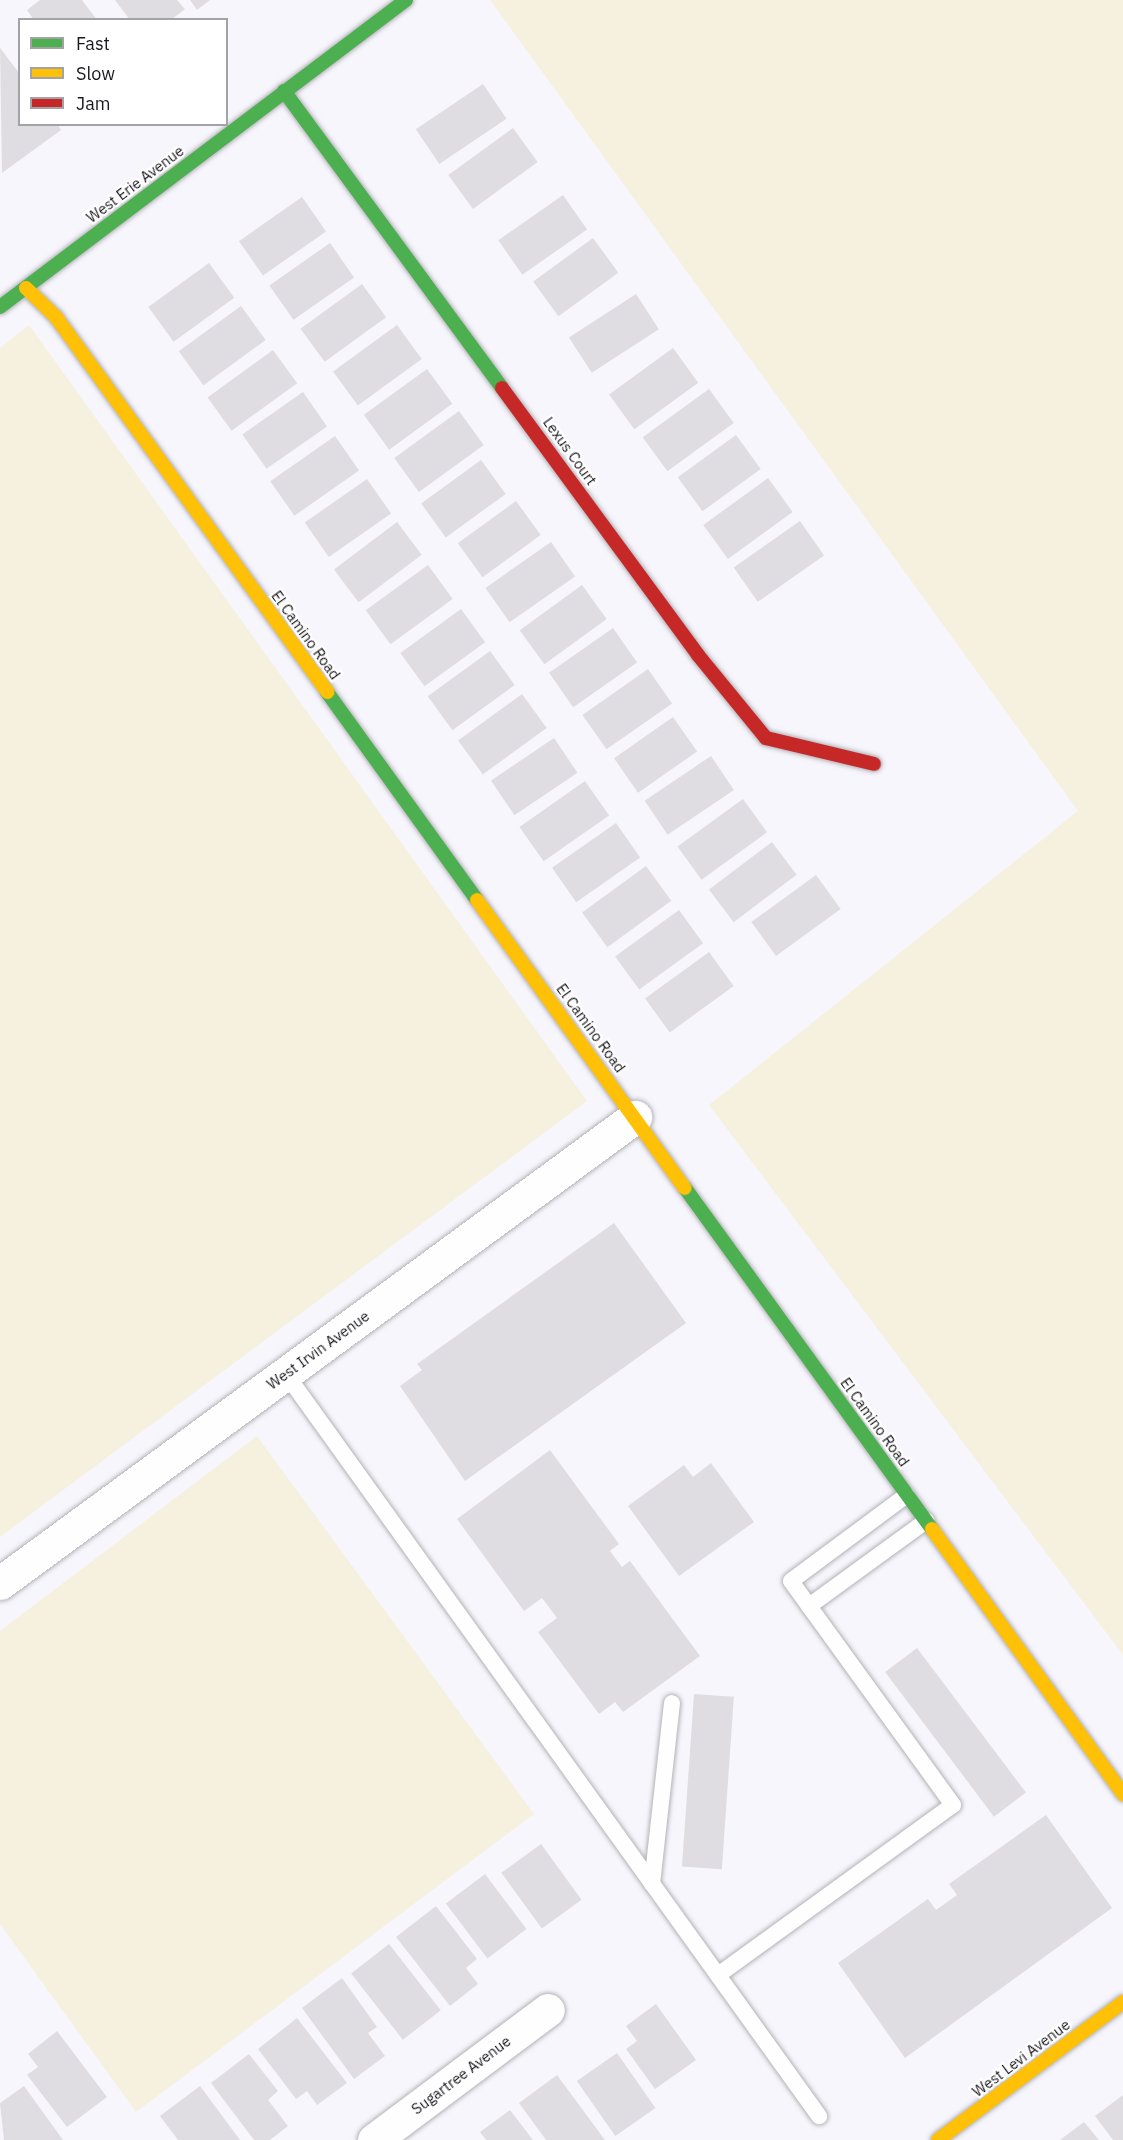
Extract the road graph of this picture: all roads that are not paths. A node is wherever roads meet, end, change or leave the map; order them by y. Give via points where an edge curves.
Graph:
1 (406, 0) edge
2 (284, 91) junction
3 (26, 288) junction
4 (0, 307) edge
5 (874, 764) dead end
6 (635, 1117) junction
7 (286, 1374) junction
8 (907, 1495) junction
9 (926, 1521) junction
10 (0, 1583) edge
11 (809, 1606) junction
12 (672, 1703) dead end
13 (1123, 1794) edge
14 (652, 1884) junction
15 (718, 1975) junction
16 (1123, 2002) edge
17 (548, 2010) dead end
18 (819, 2116) dead end
19 (374, 2140) edge
20 (938, 2140) edge

1 - 2 street, West Erie Avenue
2 - 3 street, West Erie Avenue
2 - 5 street, Lexus Court via 698,655 766,738
3 - 4 street, West Erie Avenue
3 - 6 street, El Camino Road via 56,317
6 - 7 street, West Irvin Avenue
6 - 8 street, El Camino Road
7 - 10 street, West Irvin Avenue
7 - 14 lane
8 - 9 street, El Camino Road
8 - 11 lane via 791,1581
9 - 11 lane
9 - 13 street, El Camino Road
11 - 15 lane via 953,1804
12 - 14 lane
14 - 15 lane
15 - 18 lane
16 - 20 street, West Levi Avenue
17 - 19 street, Sugartree Avenue

